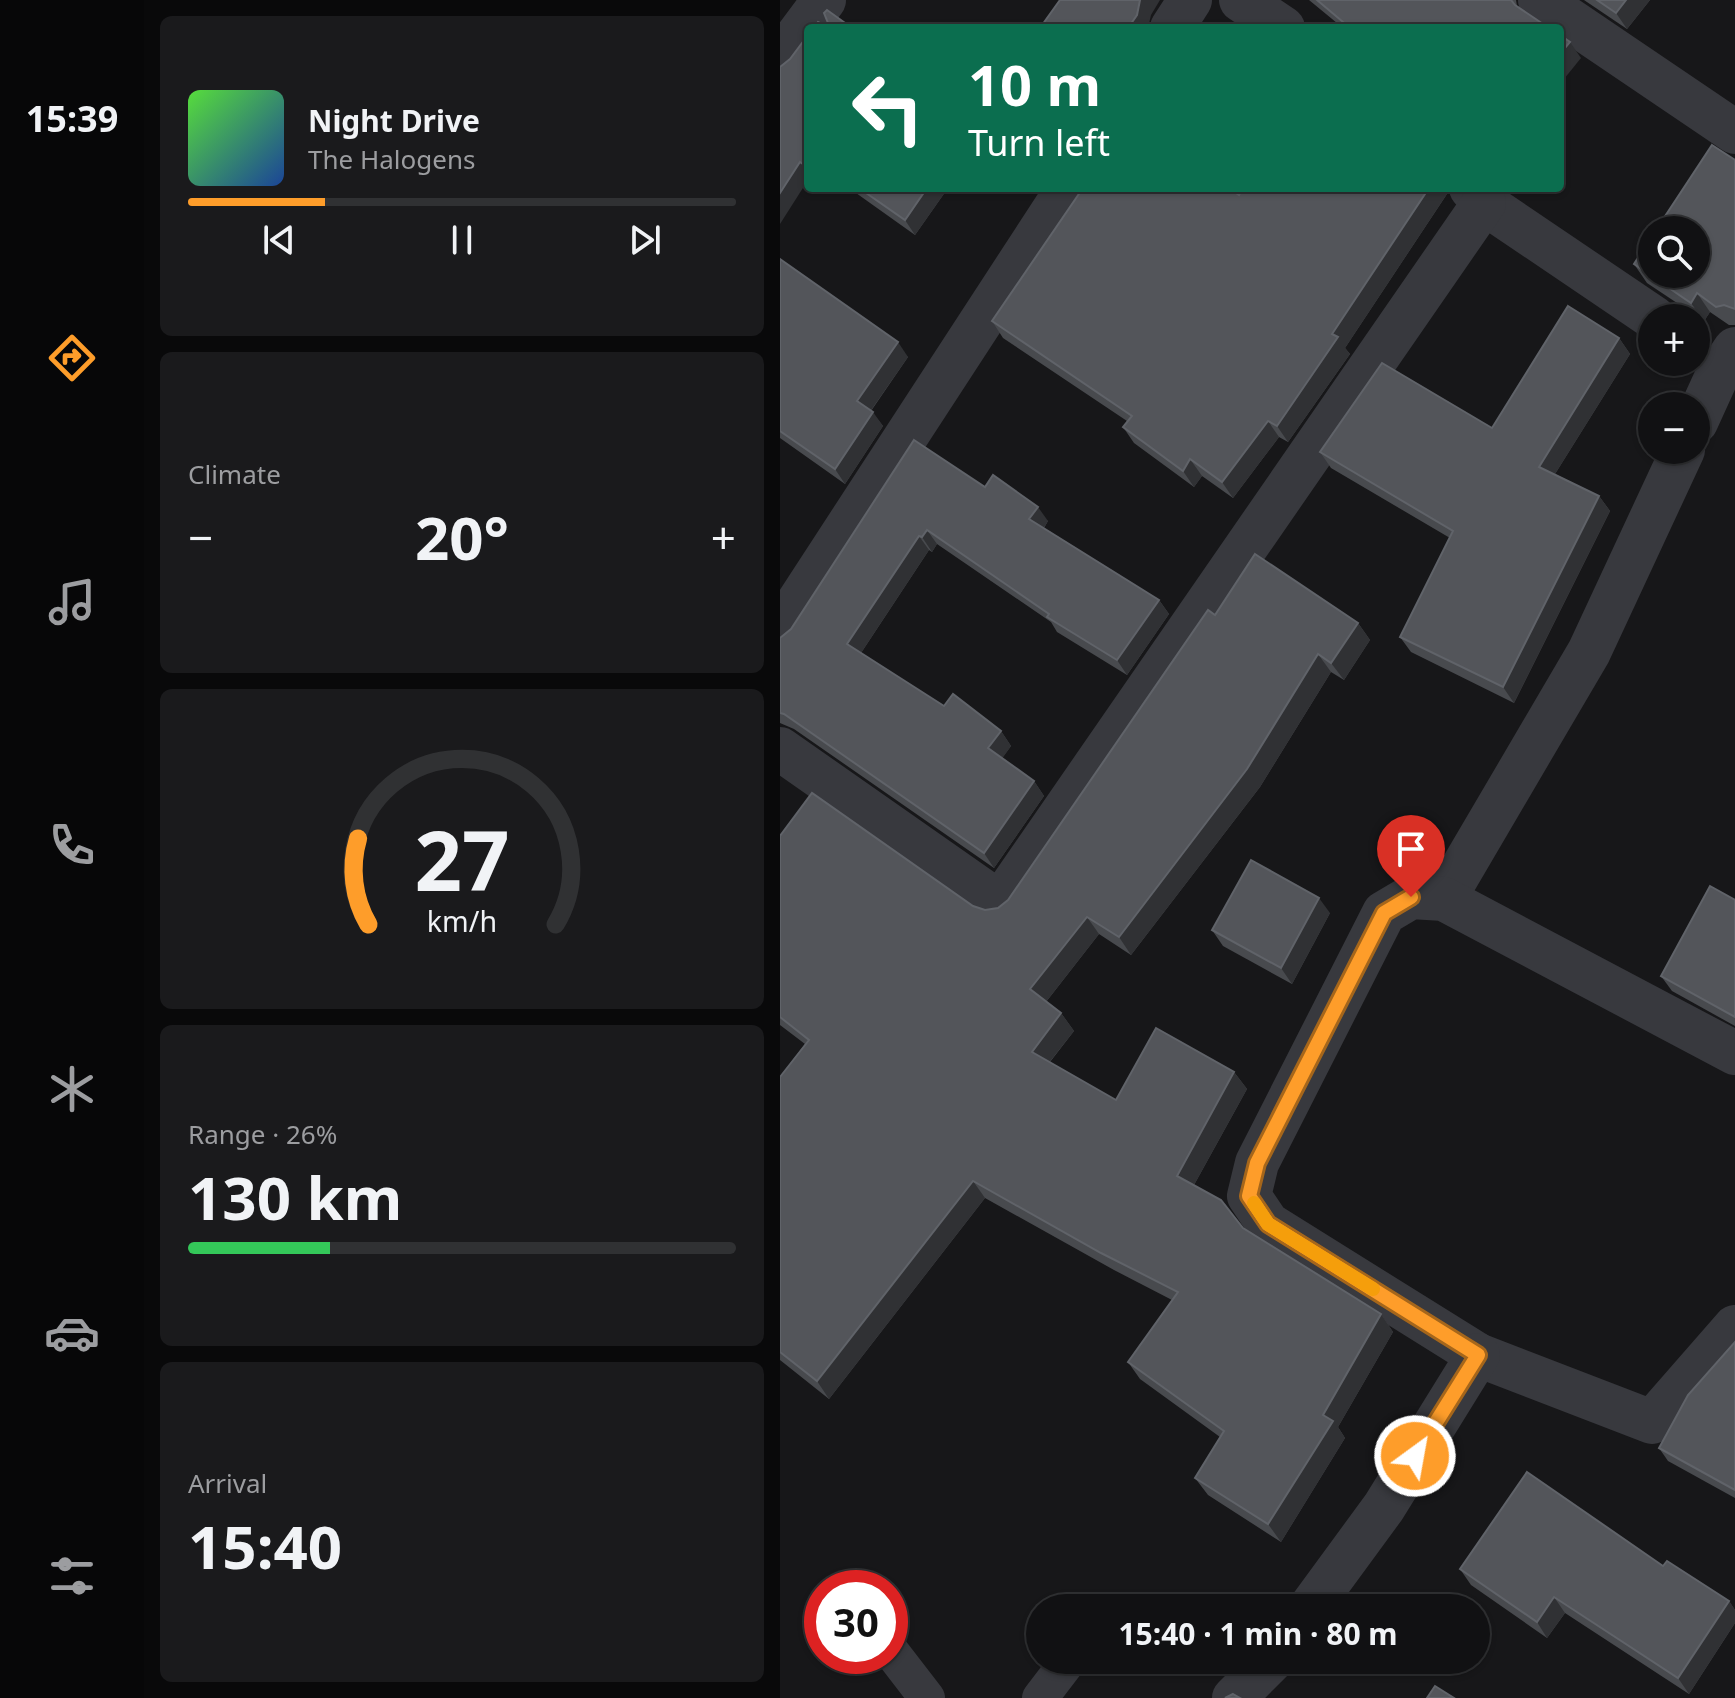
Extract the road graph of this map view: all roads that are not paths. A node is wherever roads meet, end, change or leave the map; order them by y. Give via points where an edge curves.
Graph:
1 (824, 0) edge
2 (1190, 0) edge
3 (1241, 0) edge
4 (1540, 0) edge
5 (806, 24) edge
6 (1175, 24) edge
7 (1277, 24) edge
8 (804, 27) edge
9 (780, 59) edge
10 (1735, 132) edge
11 (1065, 192) edge
12 (1478, 196) edge
13 (1638, 307) edge
14 (1735, 339) edge
15 (1710, 344) edge
16 (1735, 349) edge
17 (1710, 392) edge
18 (1676, 464) edge
19 (780, 630) edge
20 (780, 749) edge
21 (1444, 899) junction
22 (1735, 1053) edge
23 (1735, 1327) edge
24 (1478, 1355) junction
25 (1320, 1594) edge
26 (908, 1673) edge
27 (1058, 1674) edge
28 (1258, 1674) edge
29 (927, 1698) edge
30 (1040, 1698) edge
31 (1234, 1698) edge

1 - 5 street
2 - 6 street
3 - 7 street
4 - 10 street
8 - 9 street
11 - 19 street
12 - 13 street
12 - 20 street via 1000,903
14 - 15 street via 1723,348
16 - 17 street
18 - 21 street via 1589,652
21 - 22 street
21 - 24 street via 1411,897 1384,913 1257,1163 1249,1196 1268,1224
23 - 24 street via 1652,1422
24 - 25 street via 1384,1507
26 - 29 lane
27 - 30 lane
28 - 31 street

